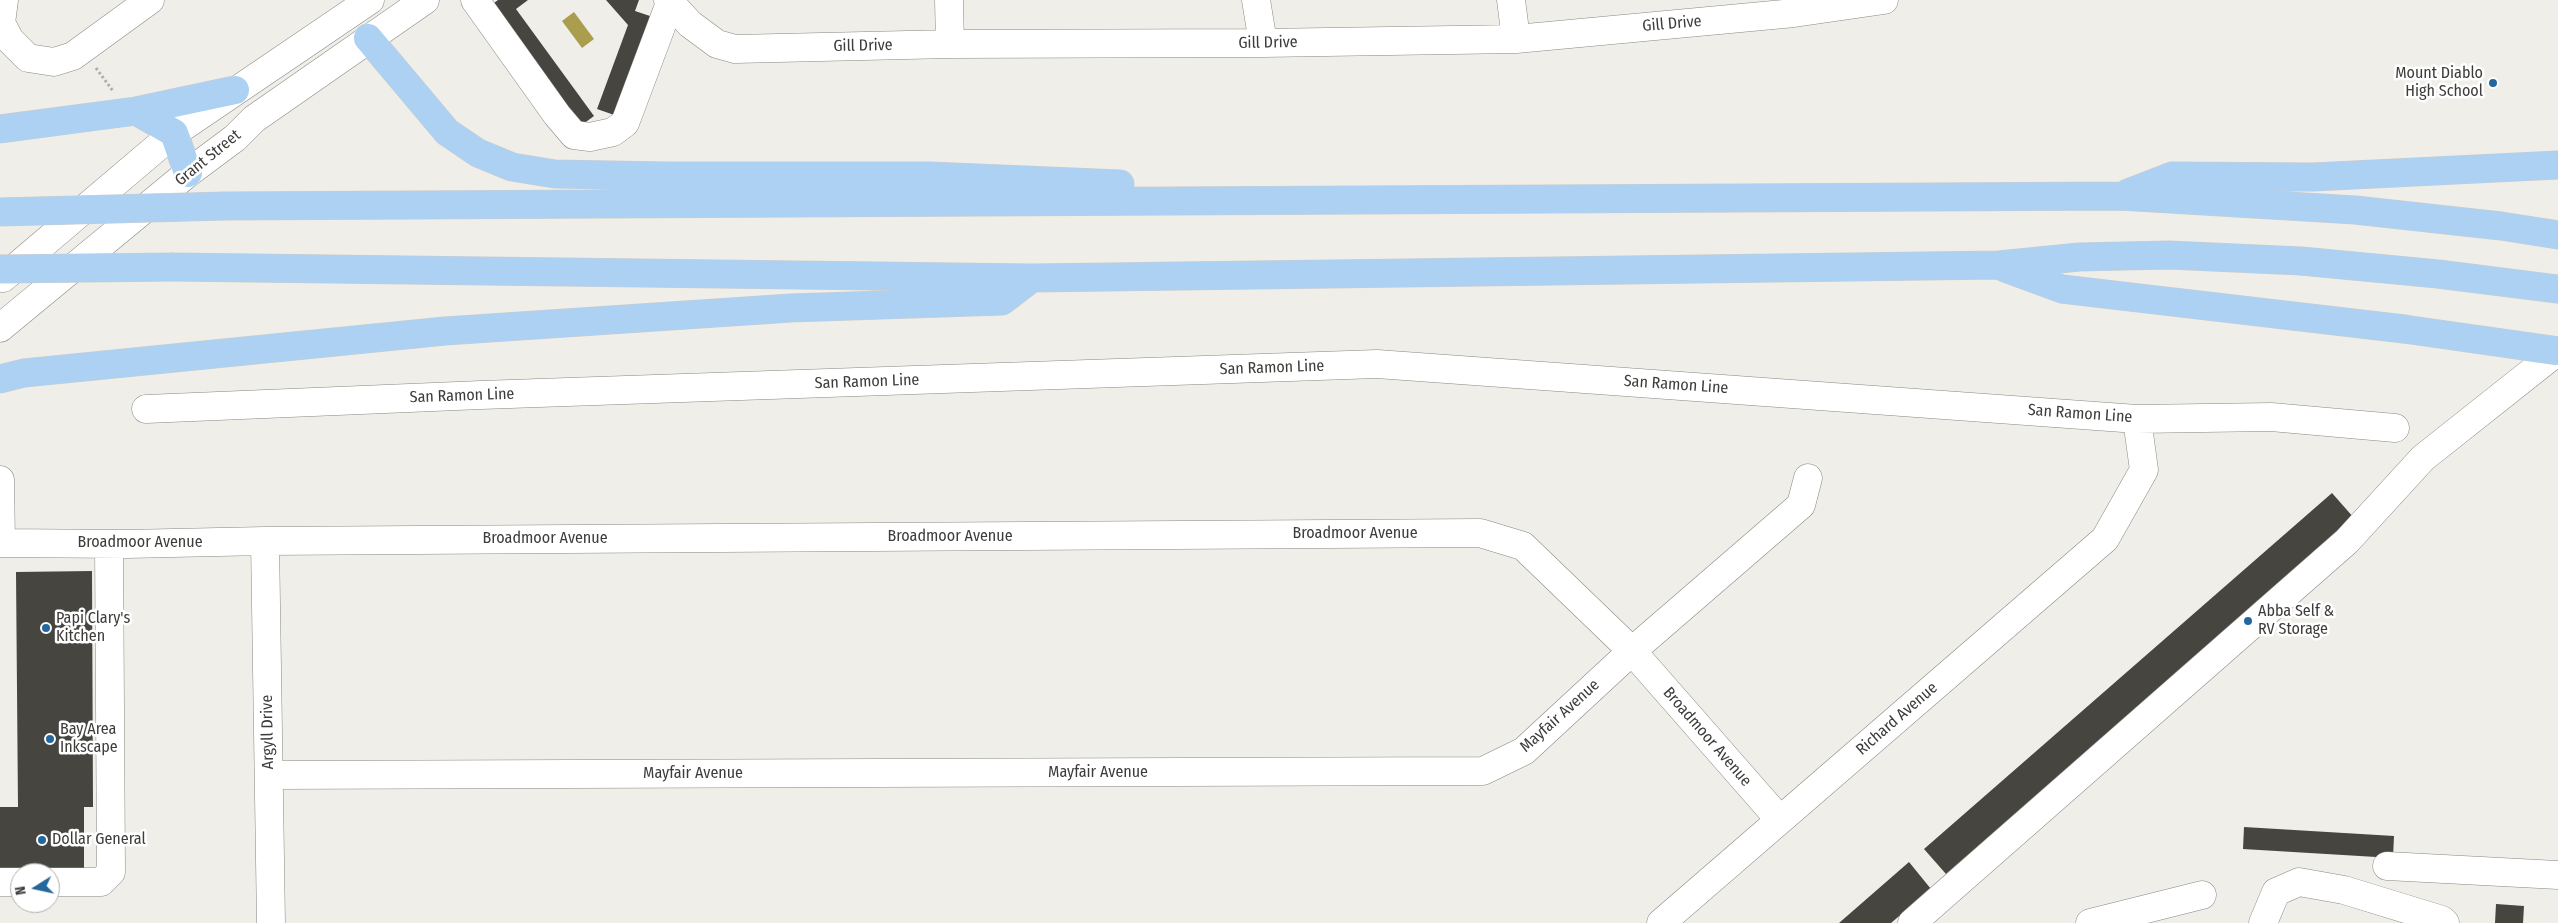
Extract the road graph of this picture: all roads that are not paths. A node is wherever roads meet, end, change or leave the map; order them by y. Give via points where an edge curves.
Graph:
1 (4, 0) edge
2 (150, 0) edge
3 (370, 0) edge
4 (425, 0) edge
5 (475, 0) edge
6 (949, 0) edge
7 (1256, 0) edge
8 (1511, 0) edge
9 (1884, 0) edge
10 (669, 2) edge
11 (1794, 6) edge
12 (338, 8) edge
13 (0, 23) edge
14 (368, 38) junction
15 (1516, 39) junction
16 (1262, 43) junction
17 (950, 44) junction
18 (235, 90) junction
19 (129, 111) junction
20 (0, 129) edge
21 (174, 133) junction
22 (2558, 165) edge
23 (188, 173) junction
24 (2120, 196) junction
25 (1240, 201) junction
26 (0, 212) edge
27 (2558, 235) edge
28 (1999, 265) junction
29 (0, 269) edge
30 (1032, 278) junction
31 (0, 281) edge
32 (2558, 289) edge
33 (0, 328) edge
34 (2558, 351) edge
35 (5, 373) edge
36 (146, 409) dead end
37 (2138, 418) junction
38 (2396, 428) dead end
39 (1808, 478) dead end
40 (0, 480) edge
41 (265, 541) junction
42 (1, 543) edge
43 (108, 544) junction
44 (1632, 651) junction
45 (269, 775) junction
46 (1780, 820) junction
47 (2387, 866) dead end
48 (2558, 875) edge
49 (60, 882) edge
50 (2202, 895) dead end
51 (271, 923) edge
52 (1661, 923) edge
53 (1912, 923) edge
54 (2090, 923) edge
55 (2263, 923) edge
56 (2445, 923) edge

1 - 13 street
2 - 13 street via 73,56 54,62 28,58 10,40
3 - 12 street
4 - 14 street, Grant Street
5 - 10 street via 562,122 574,135 590,137 613,132 625,123
6 - 17 street
7 - 16 street
8 - 15 street
9 - 11 street, Gill Drive
10 - 17 street, Gill Drive via 690,24 717,44 735,49
11 - 15 street, Gill Drive
12 - 14 street
12 - 18 street
14 - 23 street, Grant Street via 254,119 235,138
14 - 25 highway via 447,132 478,153 512,167 555,174 930,176 1199,187
15 - 16 street, Gill Drive
16 - 17 street, Gill Drive
18 - 19 highway
18 - 21 street
19 - 20 highway
19 - 21 highway
21 - 23 highway
21 - 31 street
22 - 24 highway via 2312,177 2172,176
23 - 33 street, Grant Street
24 - 25 highway
24 - 27 highway via 2355,210
25 - 26 highway, bridge via 225,206
28 - 30 highway
28 - 32 highway via 2079,257 2169,255 2301,261
28 - 34 highway, bridge via 2062,289 2404,329
29 - 30 highway, bridge via 173,267
30 - 35 highway via 1002,301 792,308 445,331
34 - 53 street via 2422,458 2347,541
36 - 37 street, San Ramon Line via 1377,364
37 - 38 street, San Ramon Line via 2271,417
37 - 46 street, Richard Avenue via 2144,470 2105,538
39 - 44 street, Mayfair Avenue via 1802,505
40 - 42 street
41 - 43 street, Broadmoor Avenue
41 - 44 street, Broadmoor Avenue via 1480,533 1523,546
41 - 45 street, Argyll Drive
42 - 43 street, Broadmoor Avenue
43 - 49 street via 111,872 101,882
44 - 45 street, Mayfair Avenue via 1524,752 1483,771
44 - 46 street, Broadmoor Avenue
45 - 51 street, Argyll Drive
46 - 52 street, Richard Avenue
47 - 48 street
50 - 54 street
55 - 56 street via 2276,892 2299,882 2344,890

